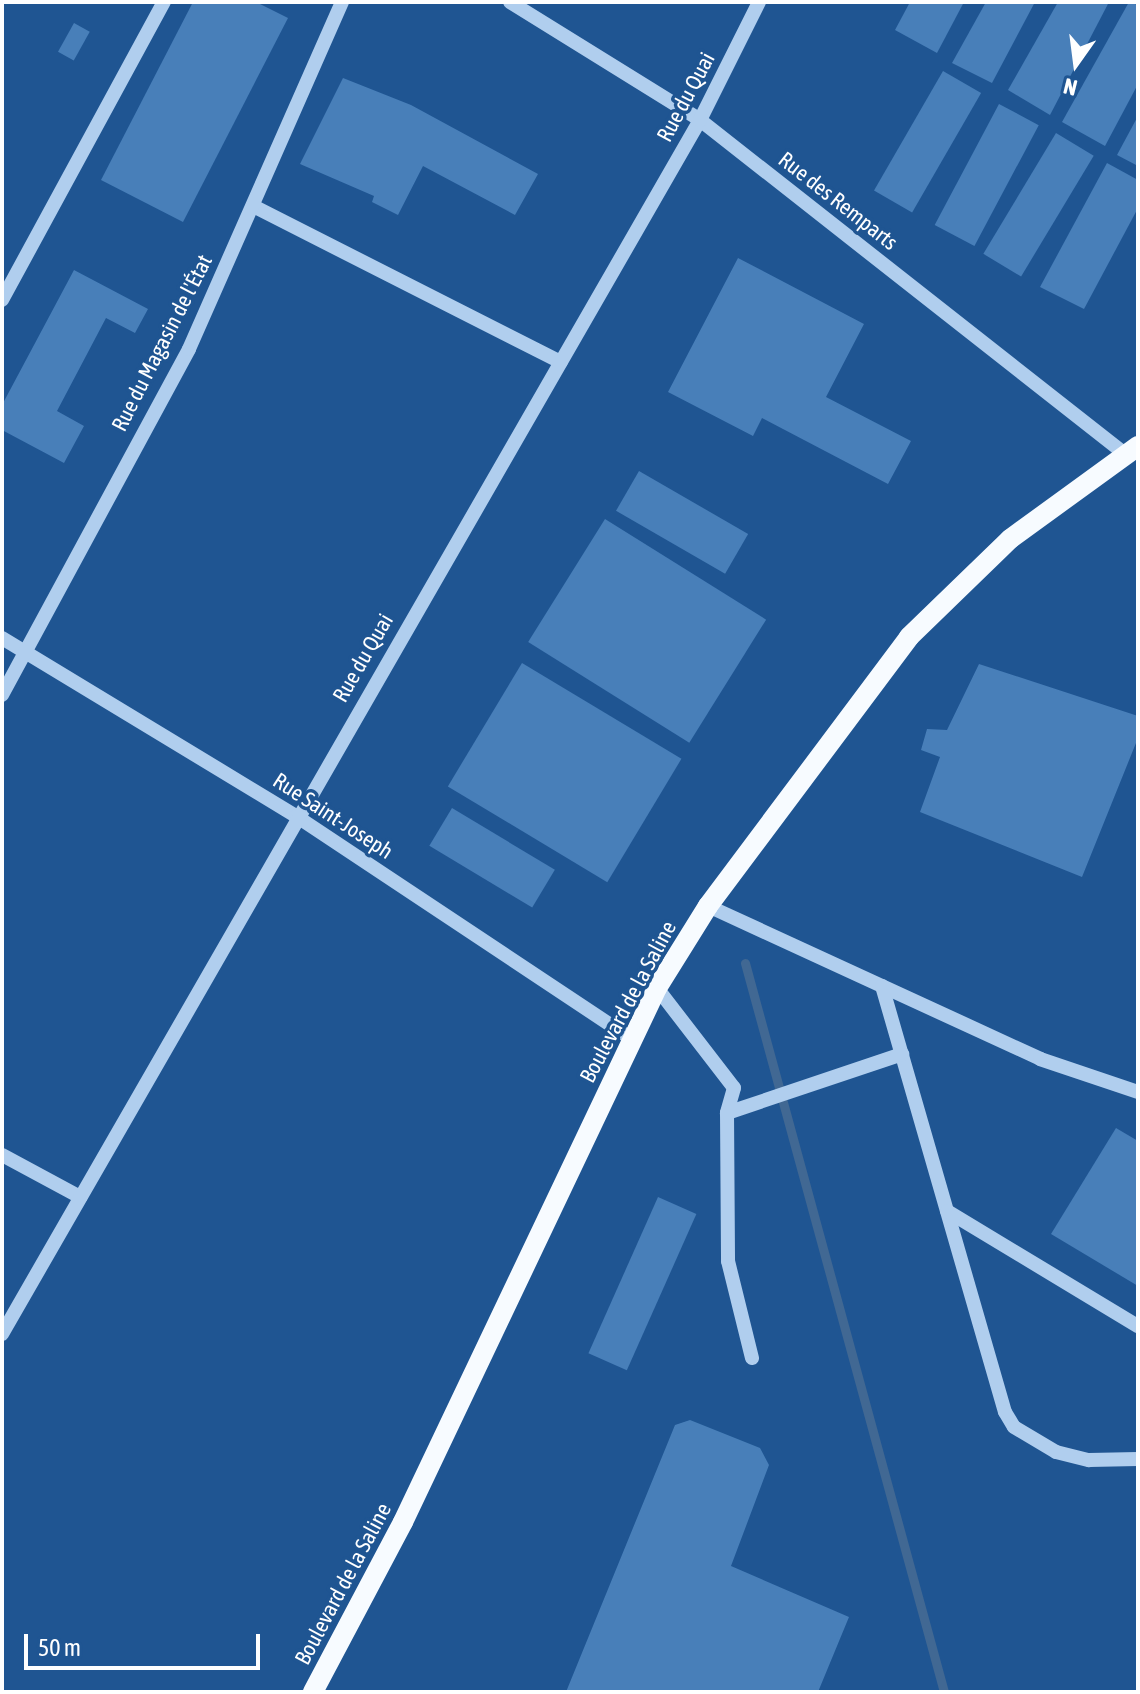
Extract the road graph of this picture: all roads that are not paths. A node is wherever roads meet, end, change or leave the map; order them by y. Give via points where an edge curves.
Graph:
1 (164, 2) edge
2 (342, 2) edge
3 (510, 2) edge
4 (759, 2) edge
5 (700, 120) junction
6 (253, 206) junction
7 (2, 300) edge
8 (561, 362) junction
9 (1132, 450) edge
10 (2, 638) edge
11 (23, 652) junction
12 (2, 695) edge
13 (296, 816) junction
14 (708, 906) junction
15 (882, 986) junction
16 (657, 988) junction
17 (633, 1040) junction
18 (902, 1054) junction
19 (1138, 1092) edge
20 (727, 1113) junction
21 (2, 1155) edge
22 (80, 1197) junction
23 (947, 1211) junction
24 (1138, 1326) edge
25 (2, 1334) edge
26 (752, 1358) dead end
27 (1138, 1459) edge
28 (313, 1692) edge

1 - 7 street
2 - 6 street, Rue du Magasin de l'État
3 - 5 street, Rue des Remparts
4 - 5 street, Rue du Quai
5 - 8 street, Rue du Quai
5 - 9 street, Rue des Remparts
6 - 8 street
6 - 11 street, Rue du Magasin de l'État via 189,349
8 - 13 street, Rue du Quai
9 - 14 main road, Boulevard de la Saline via 1010,539 909,637
10 - 11 street, Rue Saint-Joseph
11 - 12 street, Rue du Magasin de l'État
11 - 13 street, Rue Saint-Joseph
13 - 17 street, Rue Saint-Joseph
13 - 22 street, Rue du Quai
14 - 15 street
14 - 16 main road, Boulevard de la Saline
15 - 18 street
15 - 19 street via 1040,1059
16 - 17 main road, Boulevard de la Saline
16 - 20 street via 734,1088
17 - 28 main road, Boulevard de la Saline via 403,1522
18 - 20 street
18 - 23 street
20 - 26 street via 728,1261
21 - 22 street
22 - 25 street, Rue du Quai
23 - 24 street
23 - 27 street via 1014,1427 1056,1452 1089,1460

